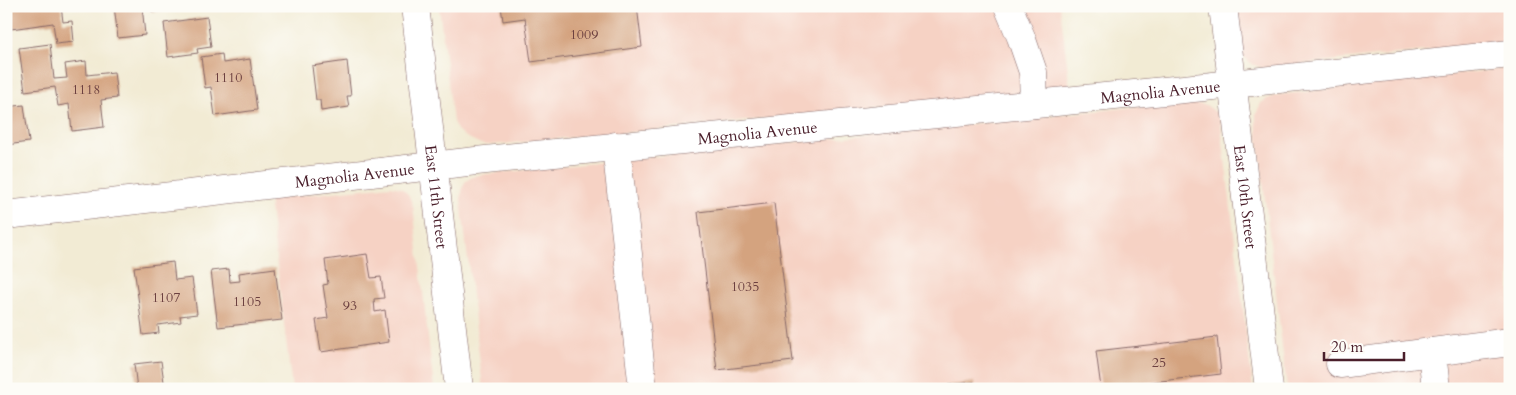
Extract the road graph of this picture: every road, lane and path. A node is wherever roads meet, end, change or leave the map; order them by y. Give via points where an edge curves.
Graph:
1 (415, 6) edge
2 (1008, 6) edge
3 (1223, 6) edge
4 (1510, 54) edge
5 (1233, 84) junction
6 (1034, 104) junction
7 (616, 146) junction
8 (434, 166) junction
9 (6, 215) edge
10 (1510, 342) edge
11 (1432, 352) junction
12 (1340, 364) dead end
13 (459, 389) edge
14 (643, 389) edge
15 (1269, 389) edge
16 (1436, 389) edge

1 - 8 street, East 11th Street
2 - 6 street via 1033,72
3 - 5 street, East 10th Street
4 - 5 street, Magnolia Avenue
5 - 6 street, Magnolia Avenue
5 - 15 street, East 10th Street
6 - 7 street, Magnolia Avenue
7 - 8 street, Magnolia Avenue
7 - 14 street
8 - 9 street, Magnolia Avenue
8 - 13 street, East 11th Street
10 - 11 street
11 - 12 street
11 - 16 street

